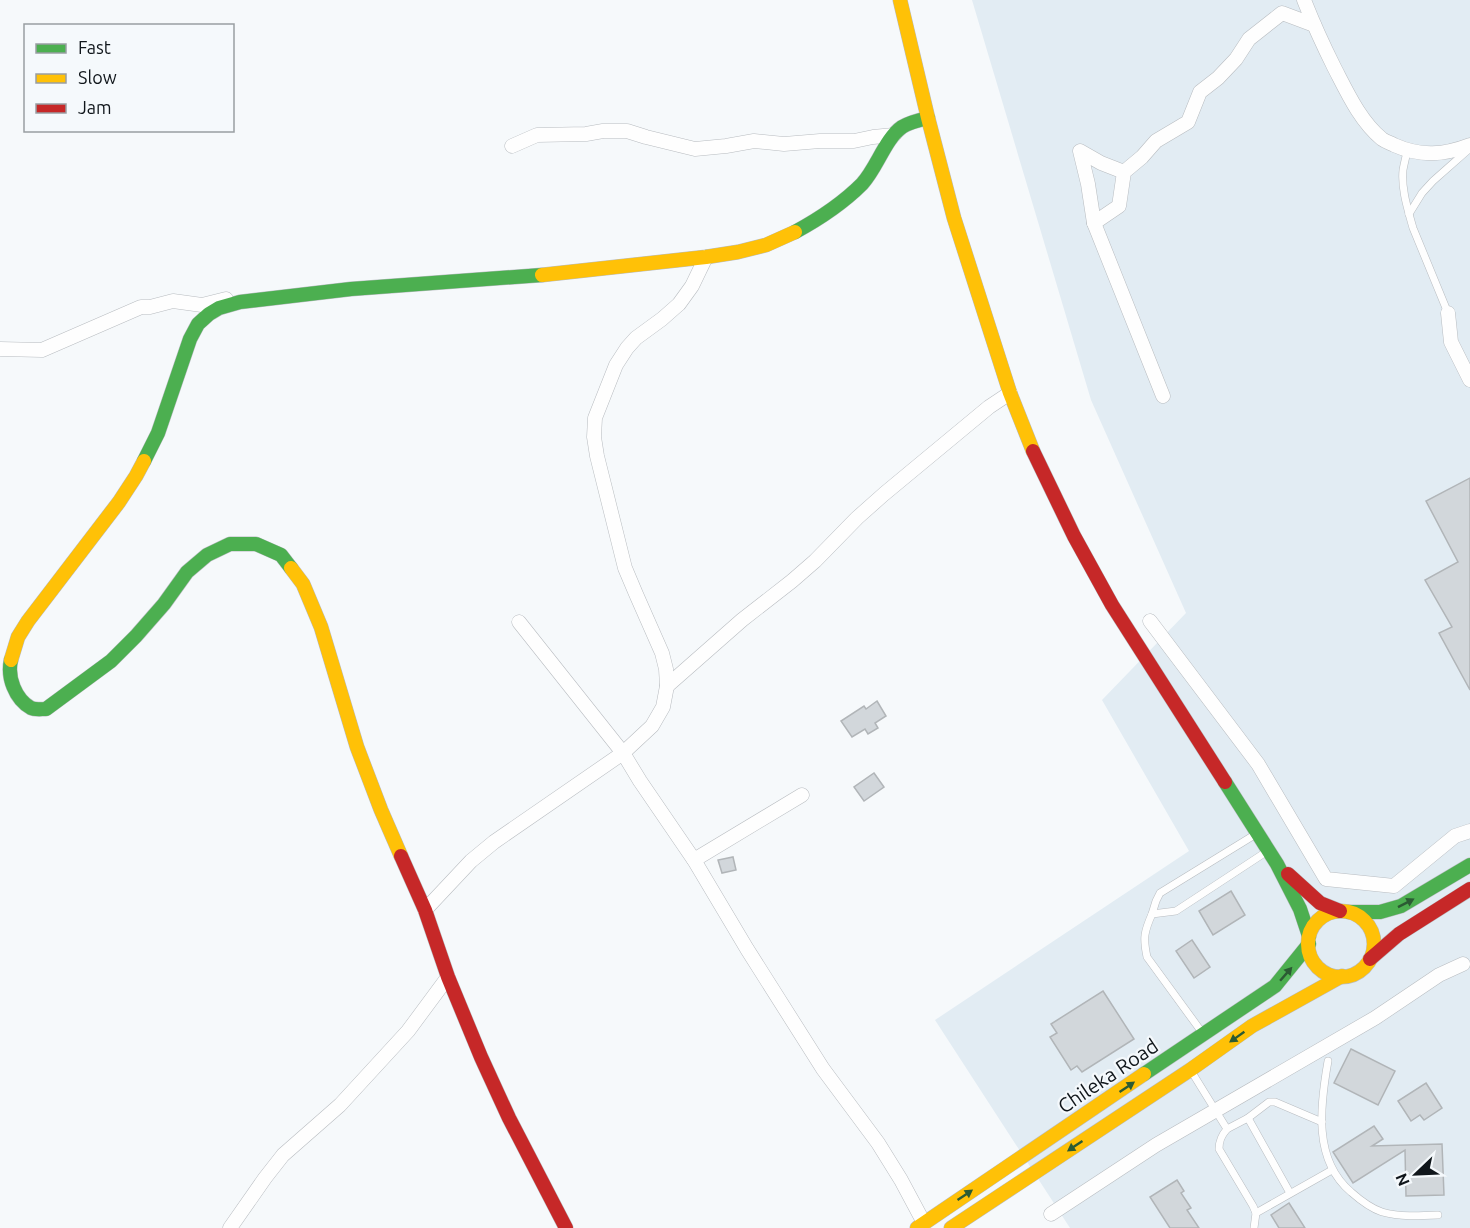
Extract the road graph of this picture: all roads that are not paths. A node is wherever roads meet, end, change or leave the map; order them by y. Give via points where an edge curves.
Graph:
1 (900, 0) edge
2 (1304, 0) edge
3 (1314, 25) junction
4 (928, 118) junction
5 (894, 135) junction
6 (512, 146) dead end
7 (1470, 147) edge
8 (1407, 151) junction
9 (1124, 172) junction
10 (1409, 214) junction
11 (1095, 222) junction
12 (706, 256) junction
13 (240, 302) junction
14 (1448, 313) joint
15 (0, 349) edge
16 (1470, 380) edge
17 (1010, 393) junction
18 (1163, 396) dead end
19 (1150, 621) dead end
20 (519, 622) dead end
21 (668, 686) junction
22 (623, 753) junction
23 (802, 795) dead end
24 (1470, 831) edge
25 (1258, 832) junction
26 (1268, 851) junction
27 (694, 860) junction
28 (1277, 864) junction
29 (1470, 865) edge
30 (1470, 889) edge
31 (424, 910) junction
32 (1345, 911) junction
33 (1152, 914) junction
34 (1309, 940) junction
35 (1370, 960) junction
36 (1463, 964) dead end
37 (1342, 976) junction
38 (448, 977) junction
39 (1204, 1035) junction
40 (1328, 1061) dead end
41 (1190, 1070) junction
42 (1215, 1110) junction
43 (1248, 1118) junction
44 (1322, 1122) junction
45 (1227, 1130) junction
46 (1332, 1170) junction
47 (1290, 1193) junction
48 (1256, 1213) junction
49 (1051, 1214) dead end
50 (1438, 1215) dead end
51 (921, 1226) edge
52 (230, 1228) edge
53 (566, 1228) edge
54 (951, 1228) edge
55 (1254, 1228) edge

1 - 4 main road
2 - 3 street
3 - 8 street via 1362,118 1383,140
3 - 9 street via 1282,13 1249,39 1230,66 1200,92 1188,122 1156,141
4 - 5 main road via 913,122
4 - 17 main road via 954,218
5 - 6 street via 854,141 754,141 695,149 627,131 603,131 537,135
5 - 12 main road via 863,183 837,206 766,245
7 - 8 street via 1442,154
7 - 10 lane via 1422,193
8 - 10 lane via 1403,172
9 - 11 street via 1119,206
9 - 11 street via 1080,150
10 - 14 lane
11 - 18 street
12 - 13 main road
12 - 21 street via 679,304 627,348 595,418 597,456 618,540 662,653
13 - 15 street via 225,299 202,305 173,301 141,307 42,350
13 - 31 main road via 219,308 198,324 158,433 140,469 18,638 9,668 13,686 20,699 33,709 46,709 111,661 164,604 187,572 207,555 230,544 256,544 281,555 303,584 321,627 357,747
14 - 16 street via 1451,342
17 - 21 street via 884,494 800,574
17 - 25 main road via 1038,463 1112,605
19 - 24 street via 1258,764 1326,879 1394,886 1455,836
20 - 22 street
21 - 22 street via 663,707 652,726
22 - 27 street
22 - 31 street via 494,842
23 - 27 street
25 - 26 main road
25 - 33 lane via 1160,892
26 - 28 main road
26 - 33 lane via 1176,911
27 - 51 street via 823,1069 890,1161
28 - 32 main road via 1320,903
28 - 34 main road via 1300,909
32 -> 29 main road, Chileka Road via 1380,912 1401,906
30 - 35 main road, Chileka Road via 1399,934
31 - 38 main road
32 - 34 main road, Chileka Road via 1324,915
32 - 35 main road via 1369,926 1374,943
33 - 39 lane via 1145,930 1147,957
34 - 37 main road via 1310,953 1319,967
39 -> 34 main road, Chileka Road via 1275,986
35 - 37 main road, Chileka Road via 1358,972
36 - 42 street
37 -> 41 main road, Chileka Road via 1252,1026
38 - 52 street via 408,1031 340,1105 284,1155
38 - 53 main road via 509,1118
51 -> 39 main road, Chileka Road
40 - 44 lane
41 - 42 lane
41 -> 54 main road, Chileka Road
42 - 45 lane
42 - 49 street
43 - 44 lane via 1269,1102 1275,1102
43 - 45 lane
43 - 47 lane
44 - 46 lane via 1323,1144
45 - 48 lane via 1220,1149
46 - 47 lane
46 - 50 lane via 1341,1184 1362,1202 1382,1212
47 - 48 lane
48 - 55 lane

